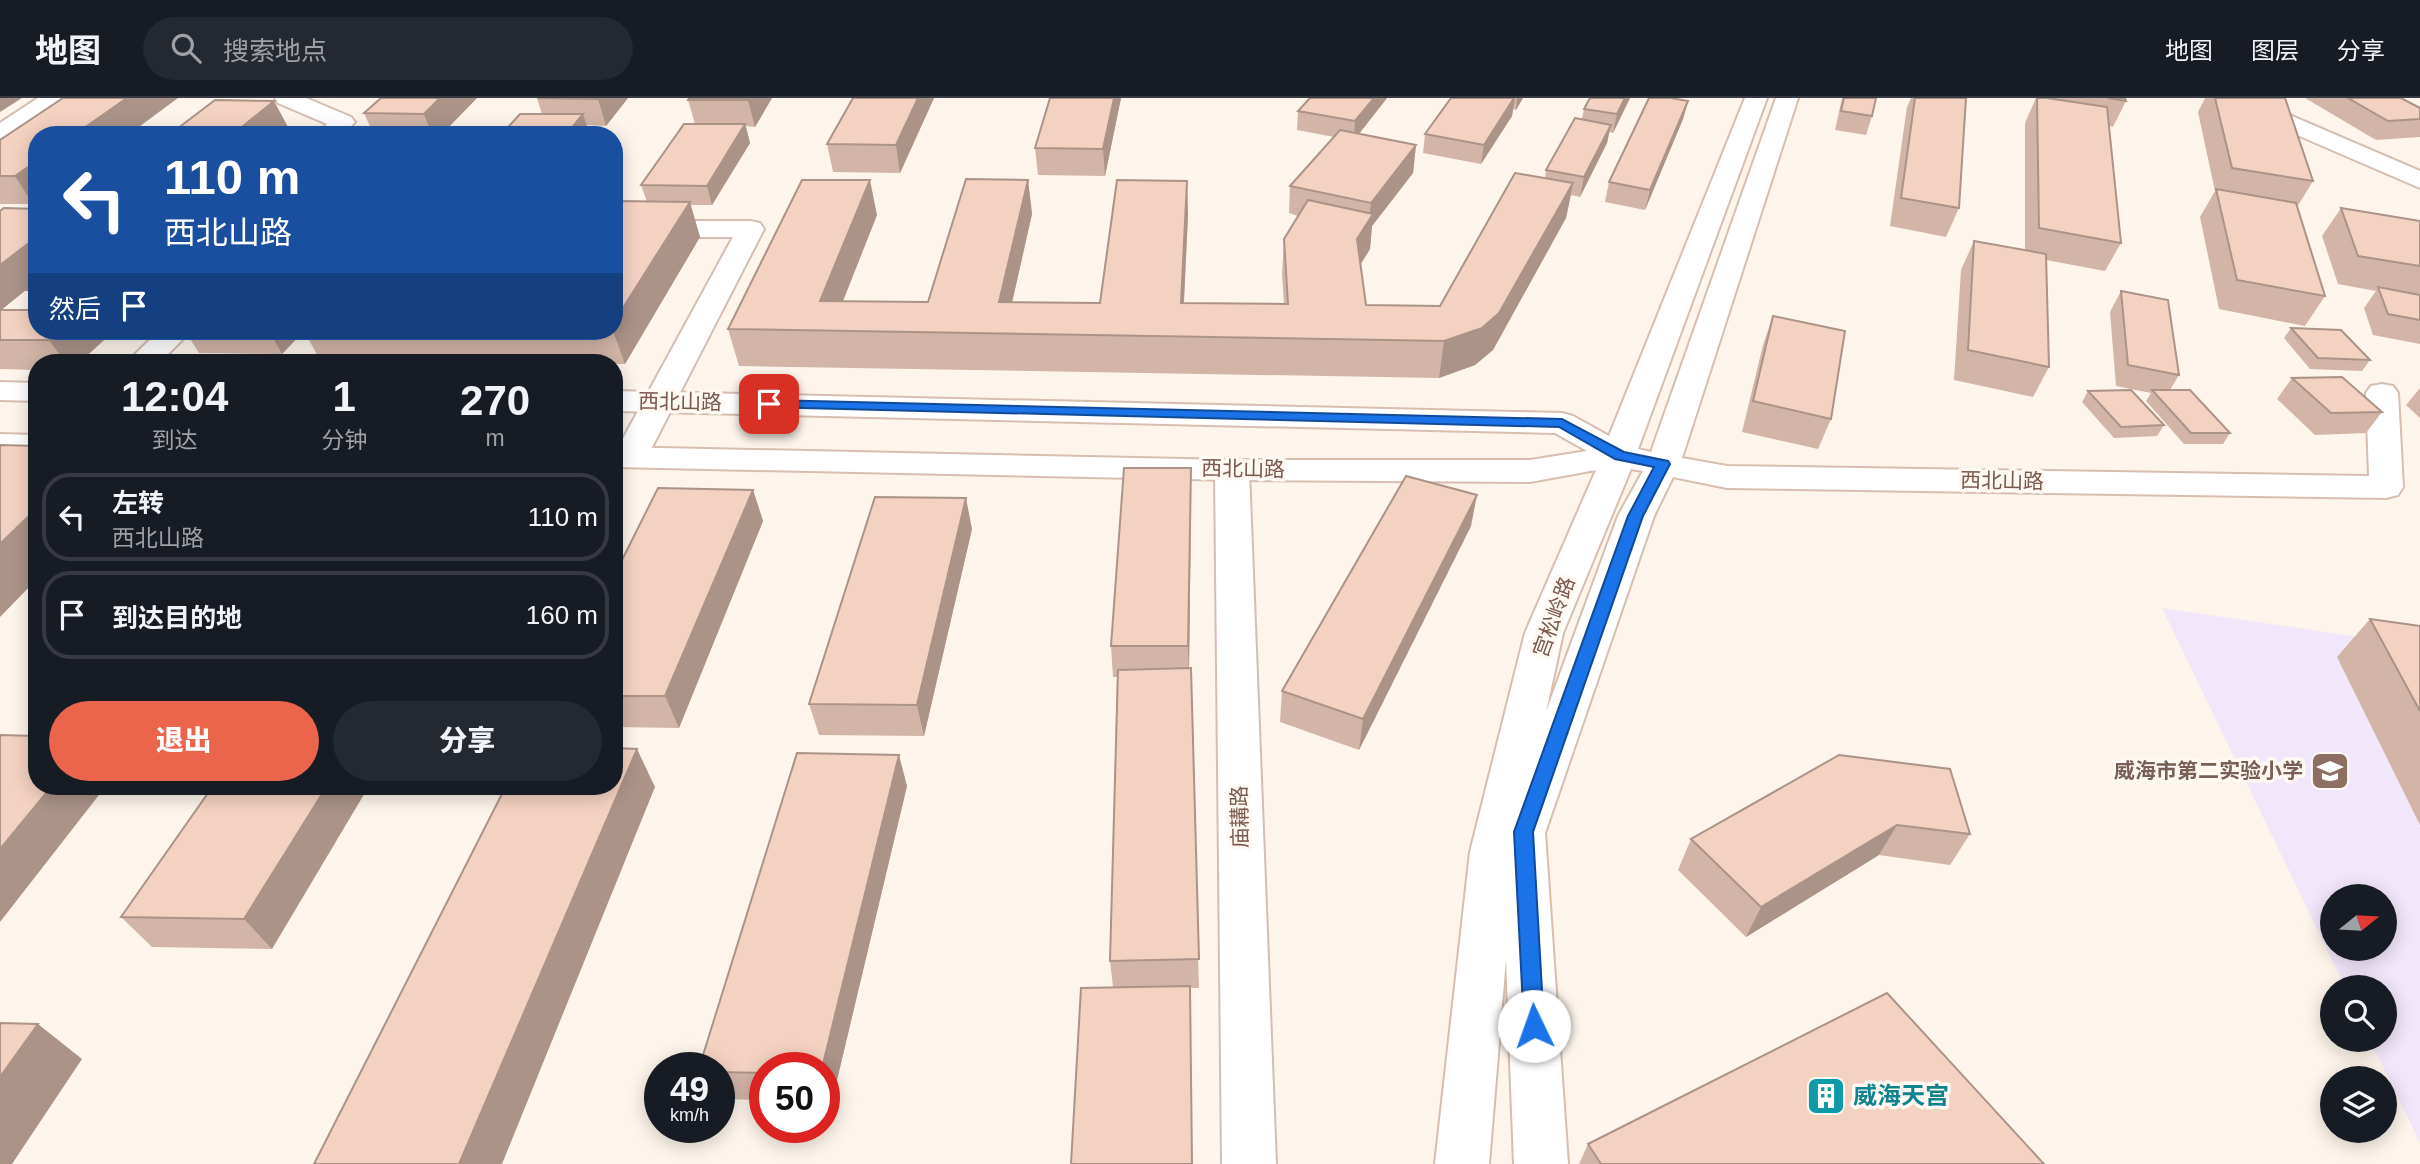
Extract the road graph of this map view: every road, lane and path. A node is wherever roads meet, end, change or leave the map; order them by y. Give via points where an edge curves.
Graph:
1 (54, 98) edge
2 (286, 98) edge
3 (1756, 98) edge
4 (1787, 98) edge
5 (2231, 98) edge
6 (339, 126) edge
7 (0, 134) edge
8 (2420, 180) edge
9 (623, 229) edge
10 (166, 340) edge
11 (151, 354) edge
12 (0, 391) edge
13 (28, 391) edge
14 (2382, 393) dead end
15 (623, 401) edge
16 (660, 402) junction
17 (0, 444) edge
18 (28, 445) edge
19 (623, 456) edge
20 (1619, 456) junction
21 (623, 457) edge
22 (1663, 464) junction
23 (1232, 470) junction
24 (1249, 1164) edge
25 (1462, 1164) edge
26 (1541, 1164) edge

1 - 7 main road
2 - 6 main road via 343,122
3 - 20 main road, 宫松岭路
4 - 22 main road
5 - 8 main road
9 - 16 main road via 751,229
10 - 11 main road
12 - 13 main road
14 - 22 main road, 西北山路 via 2386,487 1727,477
15 - 16 main road, 西北山路
16 - 19 main road
16 - 20 main road, 西北山路 via 1562,423
17 - 18 main road
20 - 22 main road, 西北山路
20 - 23 main road, 西北山路 via 1530,471
20 - 25 main road, 宫松岭路 via 1544,633 1492,852
21 - 23 main road, 西北山路
22 - 26 main road via 1636,516 1523,832
23 - 24 main road, 庙耩路

